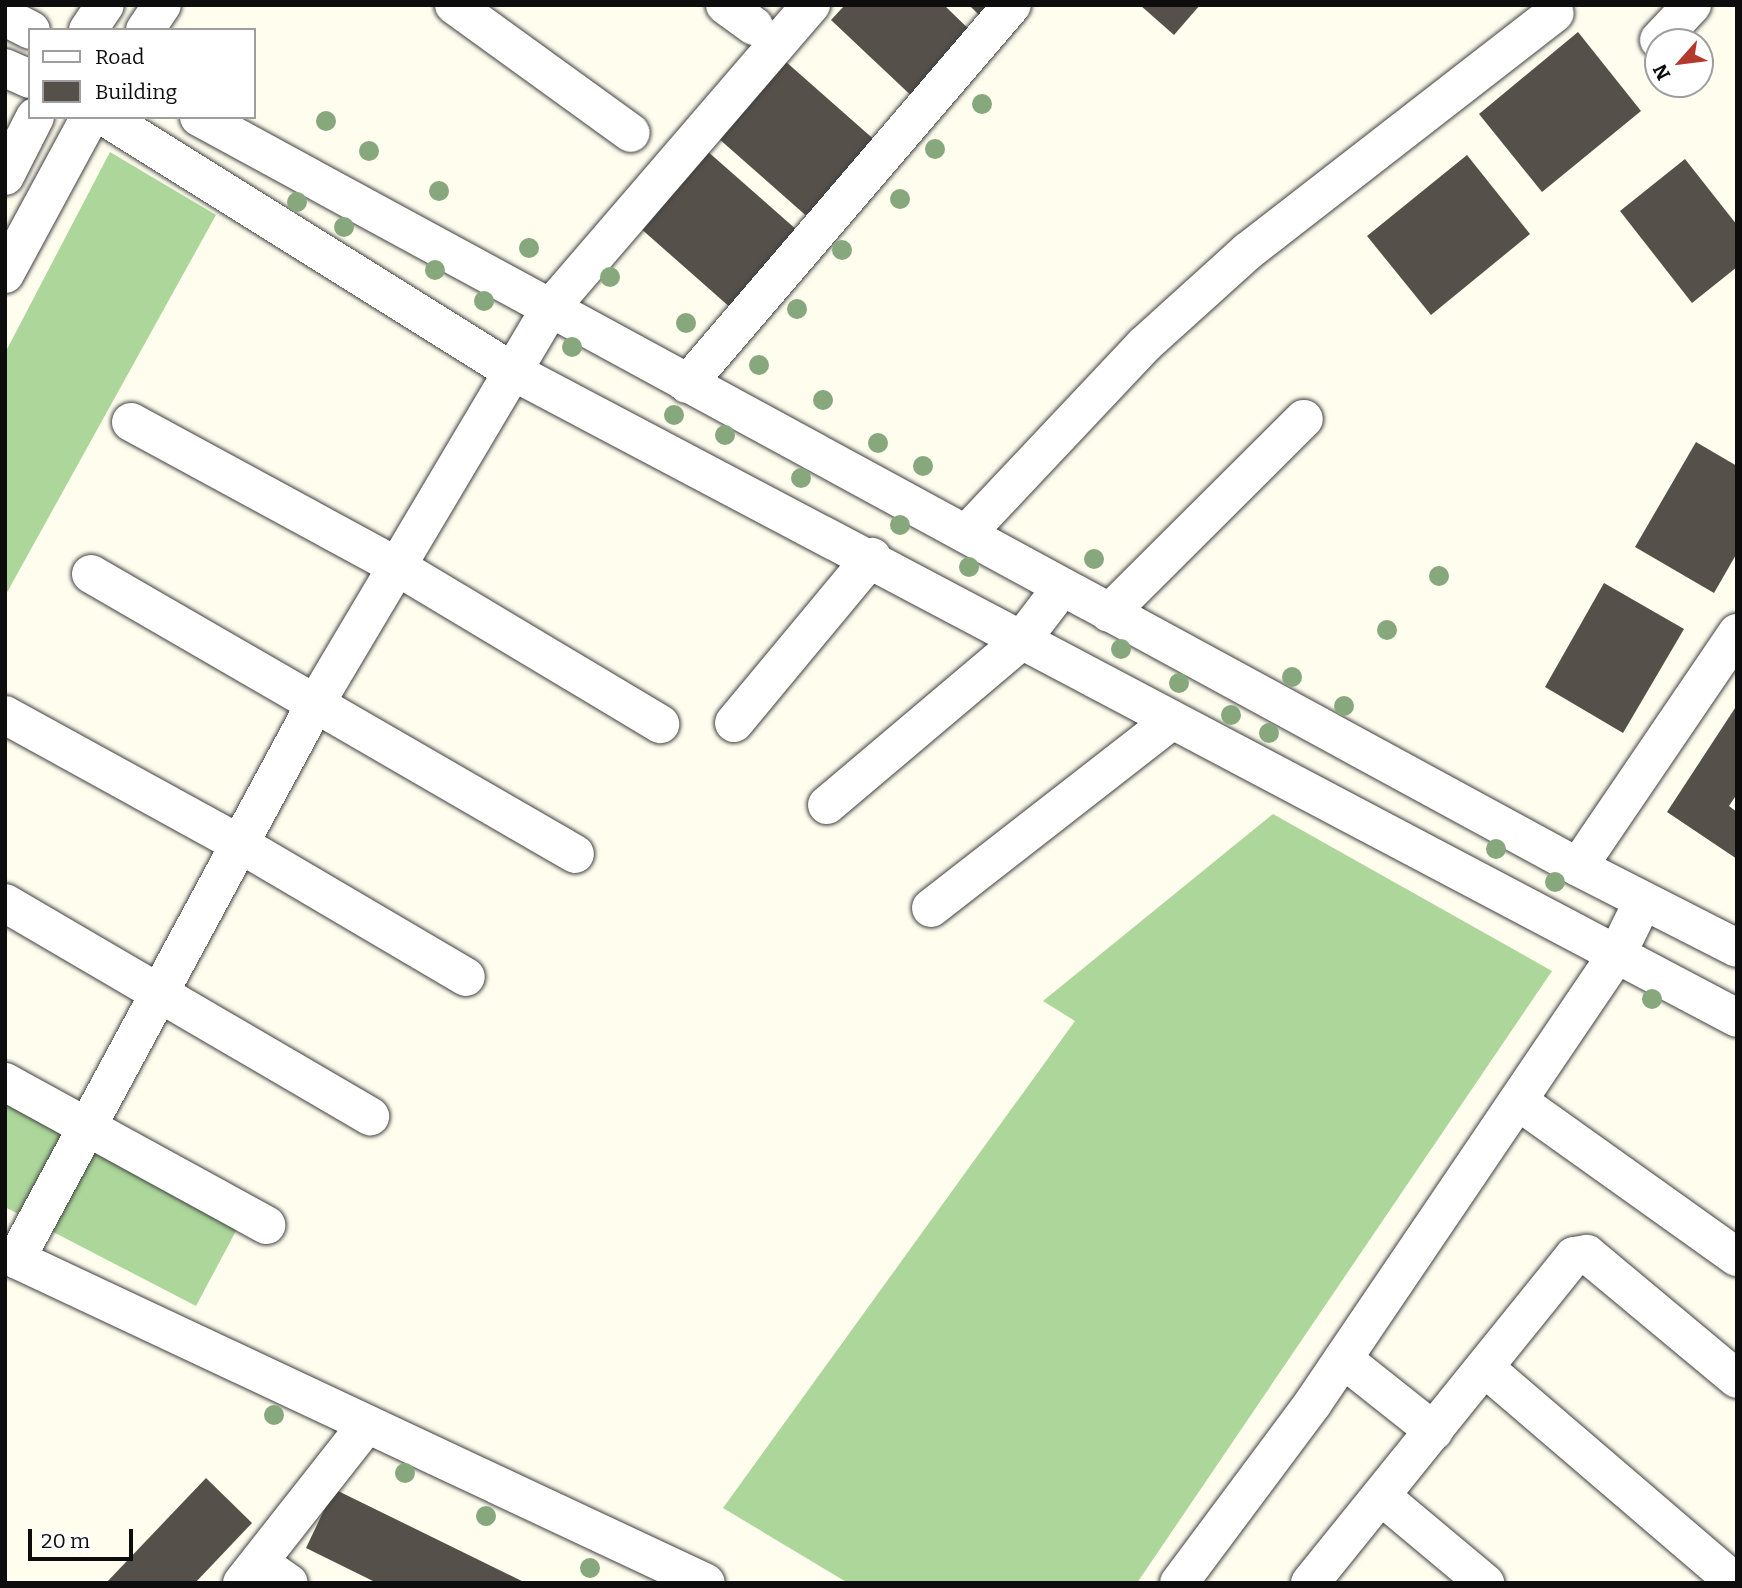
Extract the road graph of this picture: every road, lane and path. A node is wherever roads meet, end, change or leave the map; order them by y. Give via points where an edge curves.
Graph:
1 (105, 5) edge
2 (162, 5) edge
3 (454, 5) edge
4 (811, 5) edge
5 (1012, 5) edge
6 (1692, 5) edge
7 (1555, 13) dead end
8 (5, 17) edge
9 (28, 28) edge
10 (90, 28) edge
11 (146, 28) edge
12 (1670, 28) edge
13 (5, 68) edge
14 (28, 78) edge
15 (34, 119) edge
16 (89, 119) edge
17 (108, 119) edge
18 (203, 119) edge
19 (631, 133) dead end
20 (5, 176) edge
21 (5, 274) edge
22 (551, 307) junction
23 (512, 371) junction
24 (687, 384) junction
25 (1304, 419) dead end
26 (131, 422) dead end
27 (966, 534) junction
28 (872, 557) junction
29 (396, 566) junction
30 (91, 575) dead end
31 (1062, 587) junction
32 (1109, 613) junction
33 (1737, 633) edge
34 (1020, 642) junction
35 (314, 706) junction
36 (5, 715) edge
37 (1170, 722) junction
38 (734, 723) dead end
39 (660, 724) dead end
40 (827, 805) dead end
41 (240, 844) junction
42 (575, 854) dead end
43 (1578, 867) junction
44 (1643, 901) junction
45 (5, 903) edge
46 (931, 908) dead end
47 (1737, 948) edge
48 (1618, 954) junction
49 (466, 977) dead end
50 (162, 993) junction
51 (1737, 1018) edge
52 (5, 1082) edge
53 (1518, 1101) junction
54 (370, 1116) dead end
55 (86, 1129) junction
56 (266, 1225) dead end
57 (10, 1256) edge
58 (1737, 1257) edge
59 (1343, 1359) junction
60 (1485, 1368) junction
61 (1737, 1379) edge
62 (367, 1424) junction
63 (1434, 1431) junction
64 (1381, 1496) junction
65 (1723, 1572) dead end
66 (264, 1576) edge
67 (706, 1583) edge
68 (1179, 1583) edge
69 (1310, 1583) edge
70 (1485, 1583) edge

1 - 10 street
2 - 11 street
3 - 19 street
4 - 22 street
5 - 24 street
6 - 12 street
7 - 27 street via 1248,251 1144,345
8 - 9 street
13 - 14 street
15 - 20 street
16 - 21 street
17 - 23 street
18 - 22 street
22 - 23 street
22 - 24 street
23 - 28 street
23 - 29 street
24 - 27 street
25 - 32 street
26 - 29 street
27 - 31 street
28 - 34 street
28 - 38 street
29 - 35 street
29 - 39 street
30 - 35 street
31 - 32 street
31 - 34 street
32 - 43 street
33 - 43 street
34 - 37 street
34 - 40 street
35 - 41 street
35 - 42 street
36 - 41 street
37 - 46 street
37 - 48 street
41 - 49 street
41 - 50 street
43 - 44 street
44 - 47 street
44 - 48 street
45 - 50 street
48 - 51 street
48 - 53 street
50 - 54 street
50 - 55 street
52 - 55 street
53 - 58 street
53 - 59 street
55 - 56 street
55 - 57 street
57 - 62 street
59 - 63 street
59 - 68 street
60 - 61 street via 1569,1260 1580,1253 1587,1254
60 - 63 street
60 - 65 street
62 - 66 street
62 - 67 street
63 - 64 street
64 - 69 street
64 - 70 street

